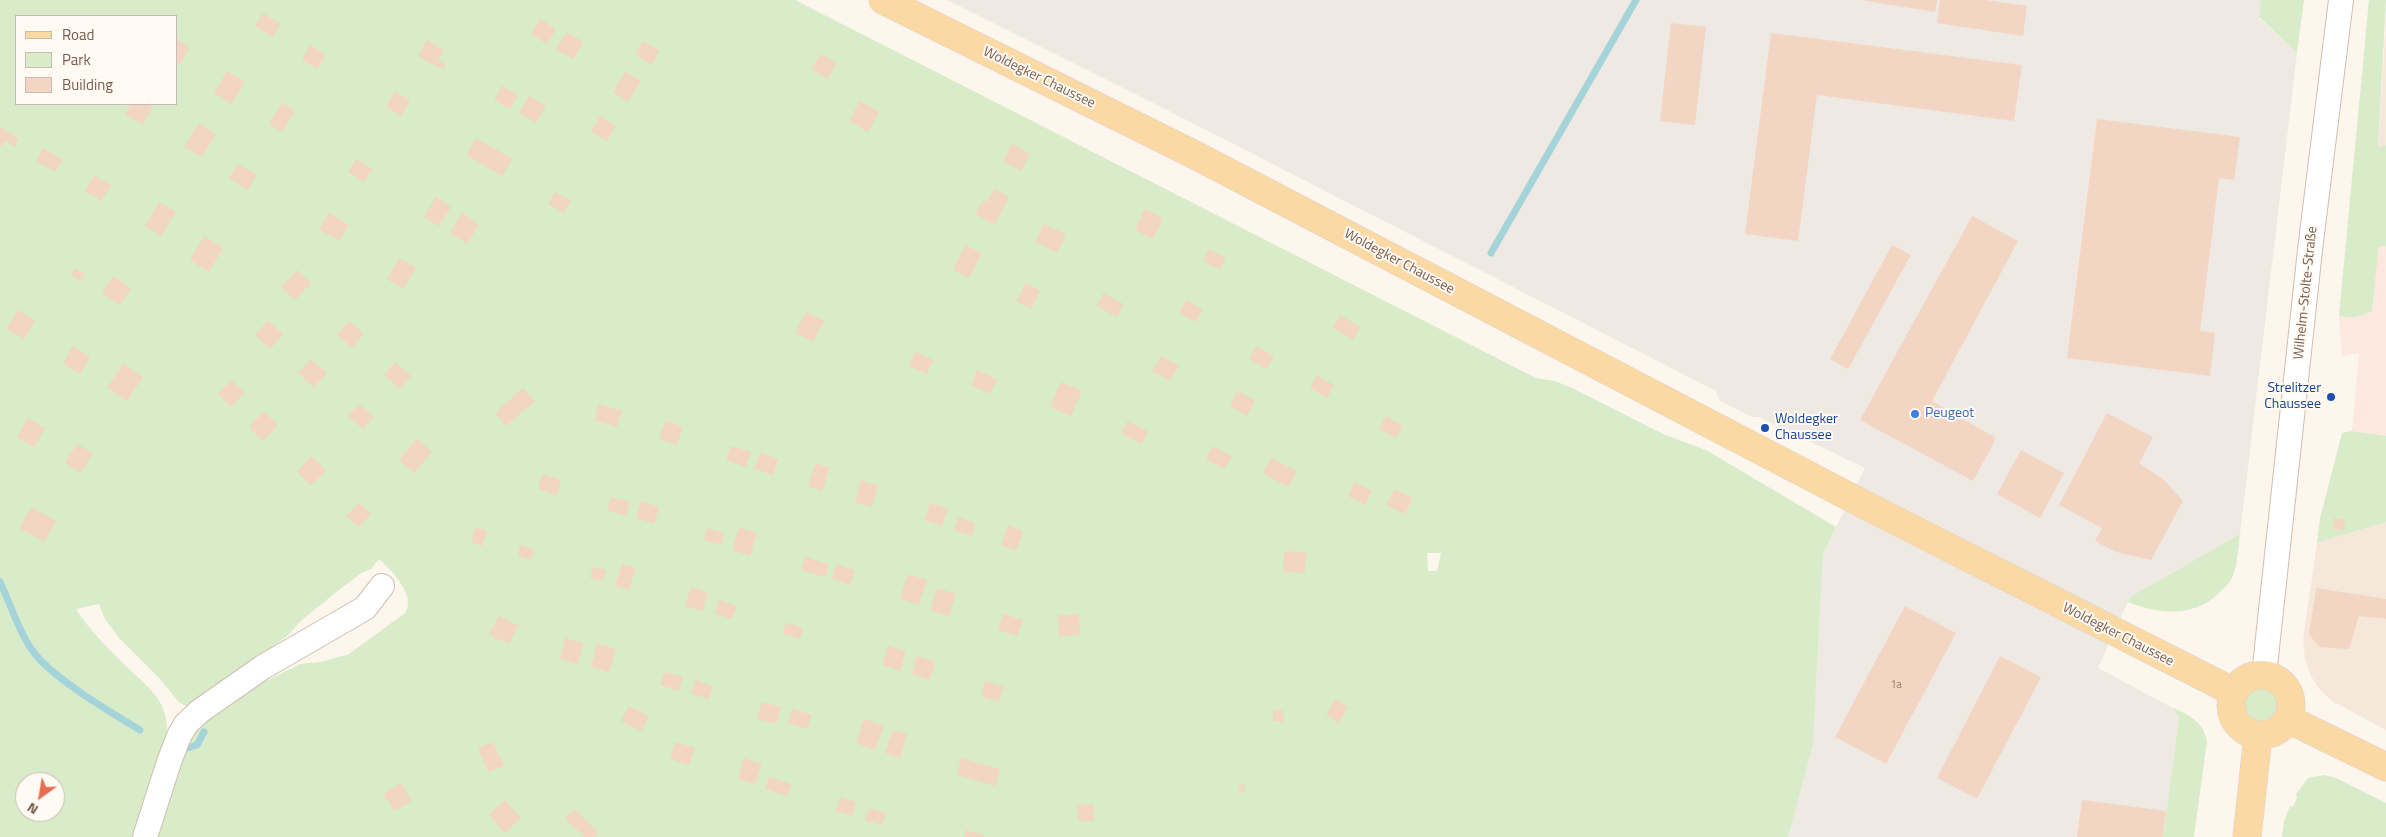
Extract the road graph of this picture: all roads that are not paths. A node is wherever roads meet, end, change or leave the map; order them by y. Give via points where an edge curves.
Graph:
1 (883, 0) edge
2 (2341, 0) edge
3 (382, 586) dead end
4 (2264, 676) junction
5 (2234, 692) junction
6 (2288, 719) junction
7 (2258, 735) junction
8 (2386, 767) edge
9 (145, 837) edge
10 (2247, 837) edge

1 - 5 main road, Woldegker Chaussee via 1195,155 1876,510
2 - 4 street, Wilhelm-Stolte-Straße via 2310,250
3 - 9 street via 365,608 263,667 186,724
4 - 5 main road via 2250,677
4 - 6 main road via 2278,680 2288,691 2292,705
5 - 7 main road via 2231,706 2235,720 2245,730
6 - 7 main road via 2272,734
6 - 8 main road
7 - 10 main road

